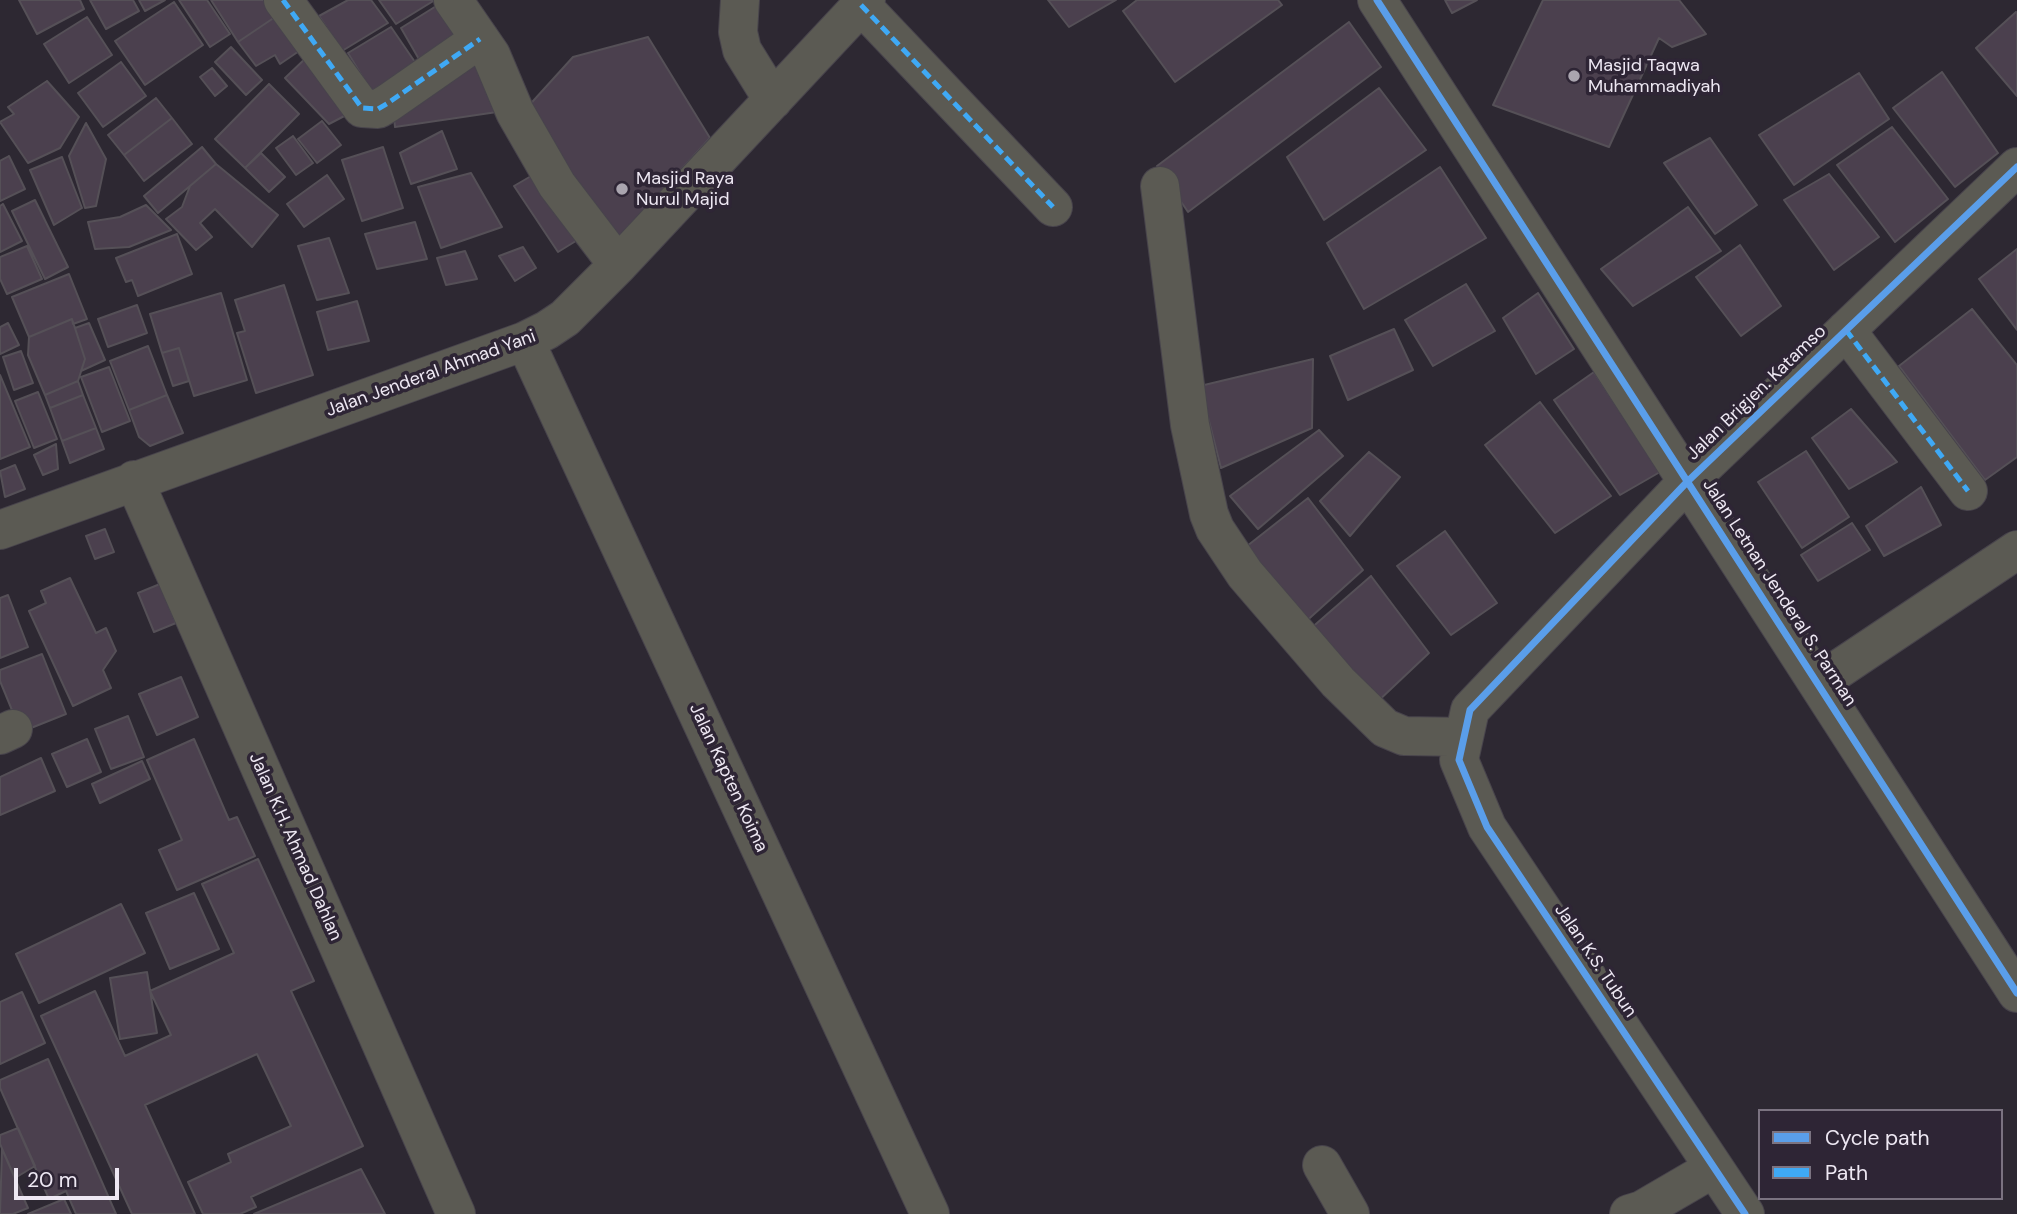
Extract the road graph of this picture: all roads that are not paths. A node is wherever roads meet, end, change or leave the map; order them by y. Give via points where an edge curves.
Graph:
1 (284, 0) edge
2 (453, 0) edge
3 (740, 0) edge
4 (1377, 0) edge
5 (864, 3) edge
6 (480, 39) junction
7 (772, 100) junction
8 (2017, 167) edge
9 (1160, 186) dead end
10 (1053, 207) dead end
11 (618, 265) junction
12 (1846, 330) junction
13 (526, 341) junction
14 (134, 480) junction
15 (1687, 482) junction
16 (1968, 491) dead end
17 (0, 530) edge
18 (2017, 550) edge
19 (1818, 683) junction
20 (1467, 724) junction
21 (2017, 993) edge
22 (1322, 1165) dead end
23 (1714, 1168) junction
24 (456, 1214) edge
25 (930, 1214) edge
26 (1350, 1214) edge
27 (1629, 1214) edge
28 (1745, 1214) edge

1 - 6 street via 362,108 378,109
2 - 6 street
3 - 7 street via 742,50
4 - 15 street, Jalan Letnan Jenderal S. Parman
5 - 7 street, Jalan Jenderal Ahmad Yani
5 - 10 street
6 - 11 street via 550,174
7 - 11 street, Jalan Jenderal Ahmad Yani
8 - 12 street, Jalan Brigjen. Katamso
9 - 20 street via 1190,425 1215,529 1245,574 1338,682 1385,728 1404,736
11 - 13 street, Jalan Jenderal Ahmad Yani via 565,318
12 - 15 street, Jalan Brigjen. Katamso
12 - 16 street
13 - 14 street, Jalan Jenderal Ahmad Yani
13 - 25 street, Jalan Kapten Koima
14 - 17 street, Jalan Jenderal Ahmad Yani
14 - 24 street, Jalan K.H. Ahmad Dahlan
15 - 19 street, Jalan Letnan Jenderal S. Parman
15 - 20 street, Jalan Brigjen. Katamso
18 - 19 street
19 - 21 street, Jalan Letnan Jenderal S. Parman
20 - 23 street, Jalan K.S. Tubun via 1459,760 1487,827
22 - 26 street
23 - 27 street
23 - 28 street, Jalan K.S. Tubun

